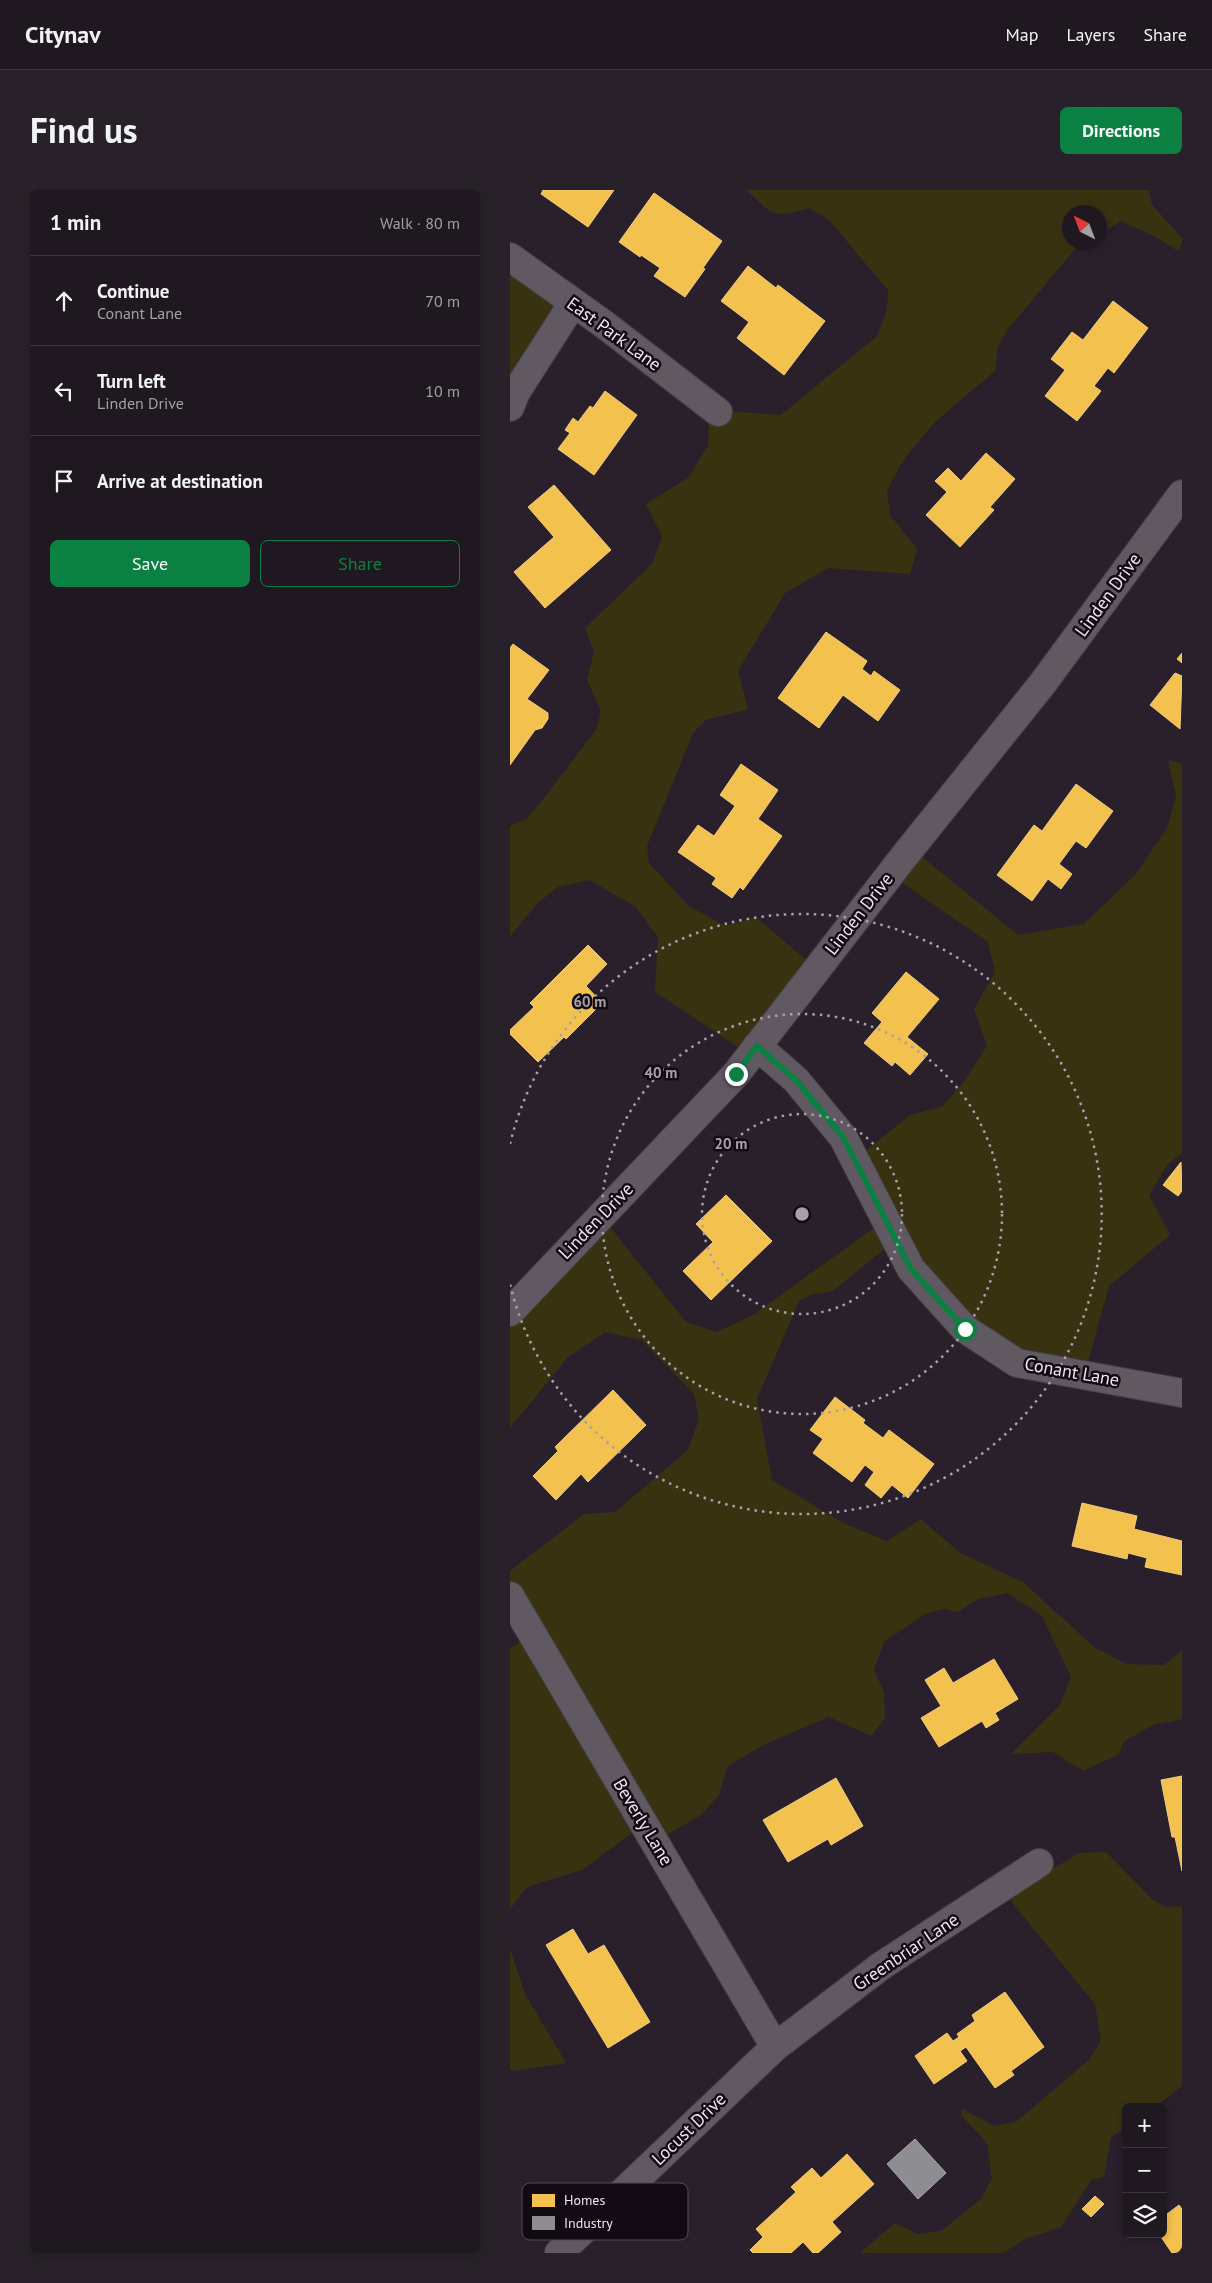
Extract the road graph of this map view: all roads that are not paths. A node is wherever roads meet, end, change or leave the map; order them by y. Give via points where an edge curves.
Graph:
1 (510, 257) edge
2 (573, 303) junction
3 (510, 407) edge
4 (718, 412) dead end
5 (1182, 494) edge
6 (757, 1046) junction
7 (510, 1312) edge
8 (1182, 1393) edge
9 (510, 1596) edge
10 (1040, 1863) dead end
11 (775, 2047) junction
12 (632, 2183) edge
13 (573, 2240) edge
14 (559, 2253) edge

1 - 2 street, East Park Lane
2 - 3 street via 516,392
2 - 4 street, East Park Lane
5 - 6 street, Linden Drive via 1043,683
6 - 7 street, Linden Drive via 736,1074
6 - 8 street, Conant Lane via 796,1080 843,1137 911,1269 965,1329 1017,1363
9 - 11 street, Beverly Lane
10 - 11 street, Greenbriar Lane via 882,1966
11 - 12 street, Locust Drive
13 - 14 street, Locust Drive

